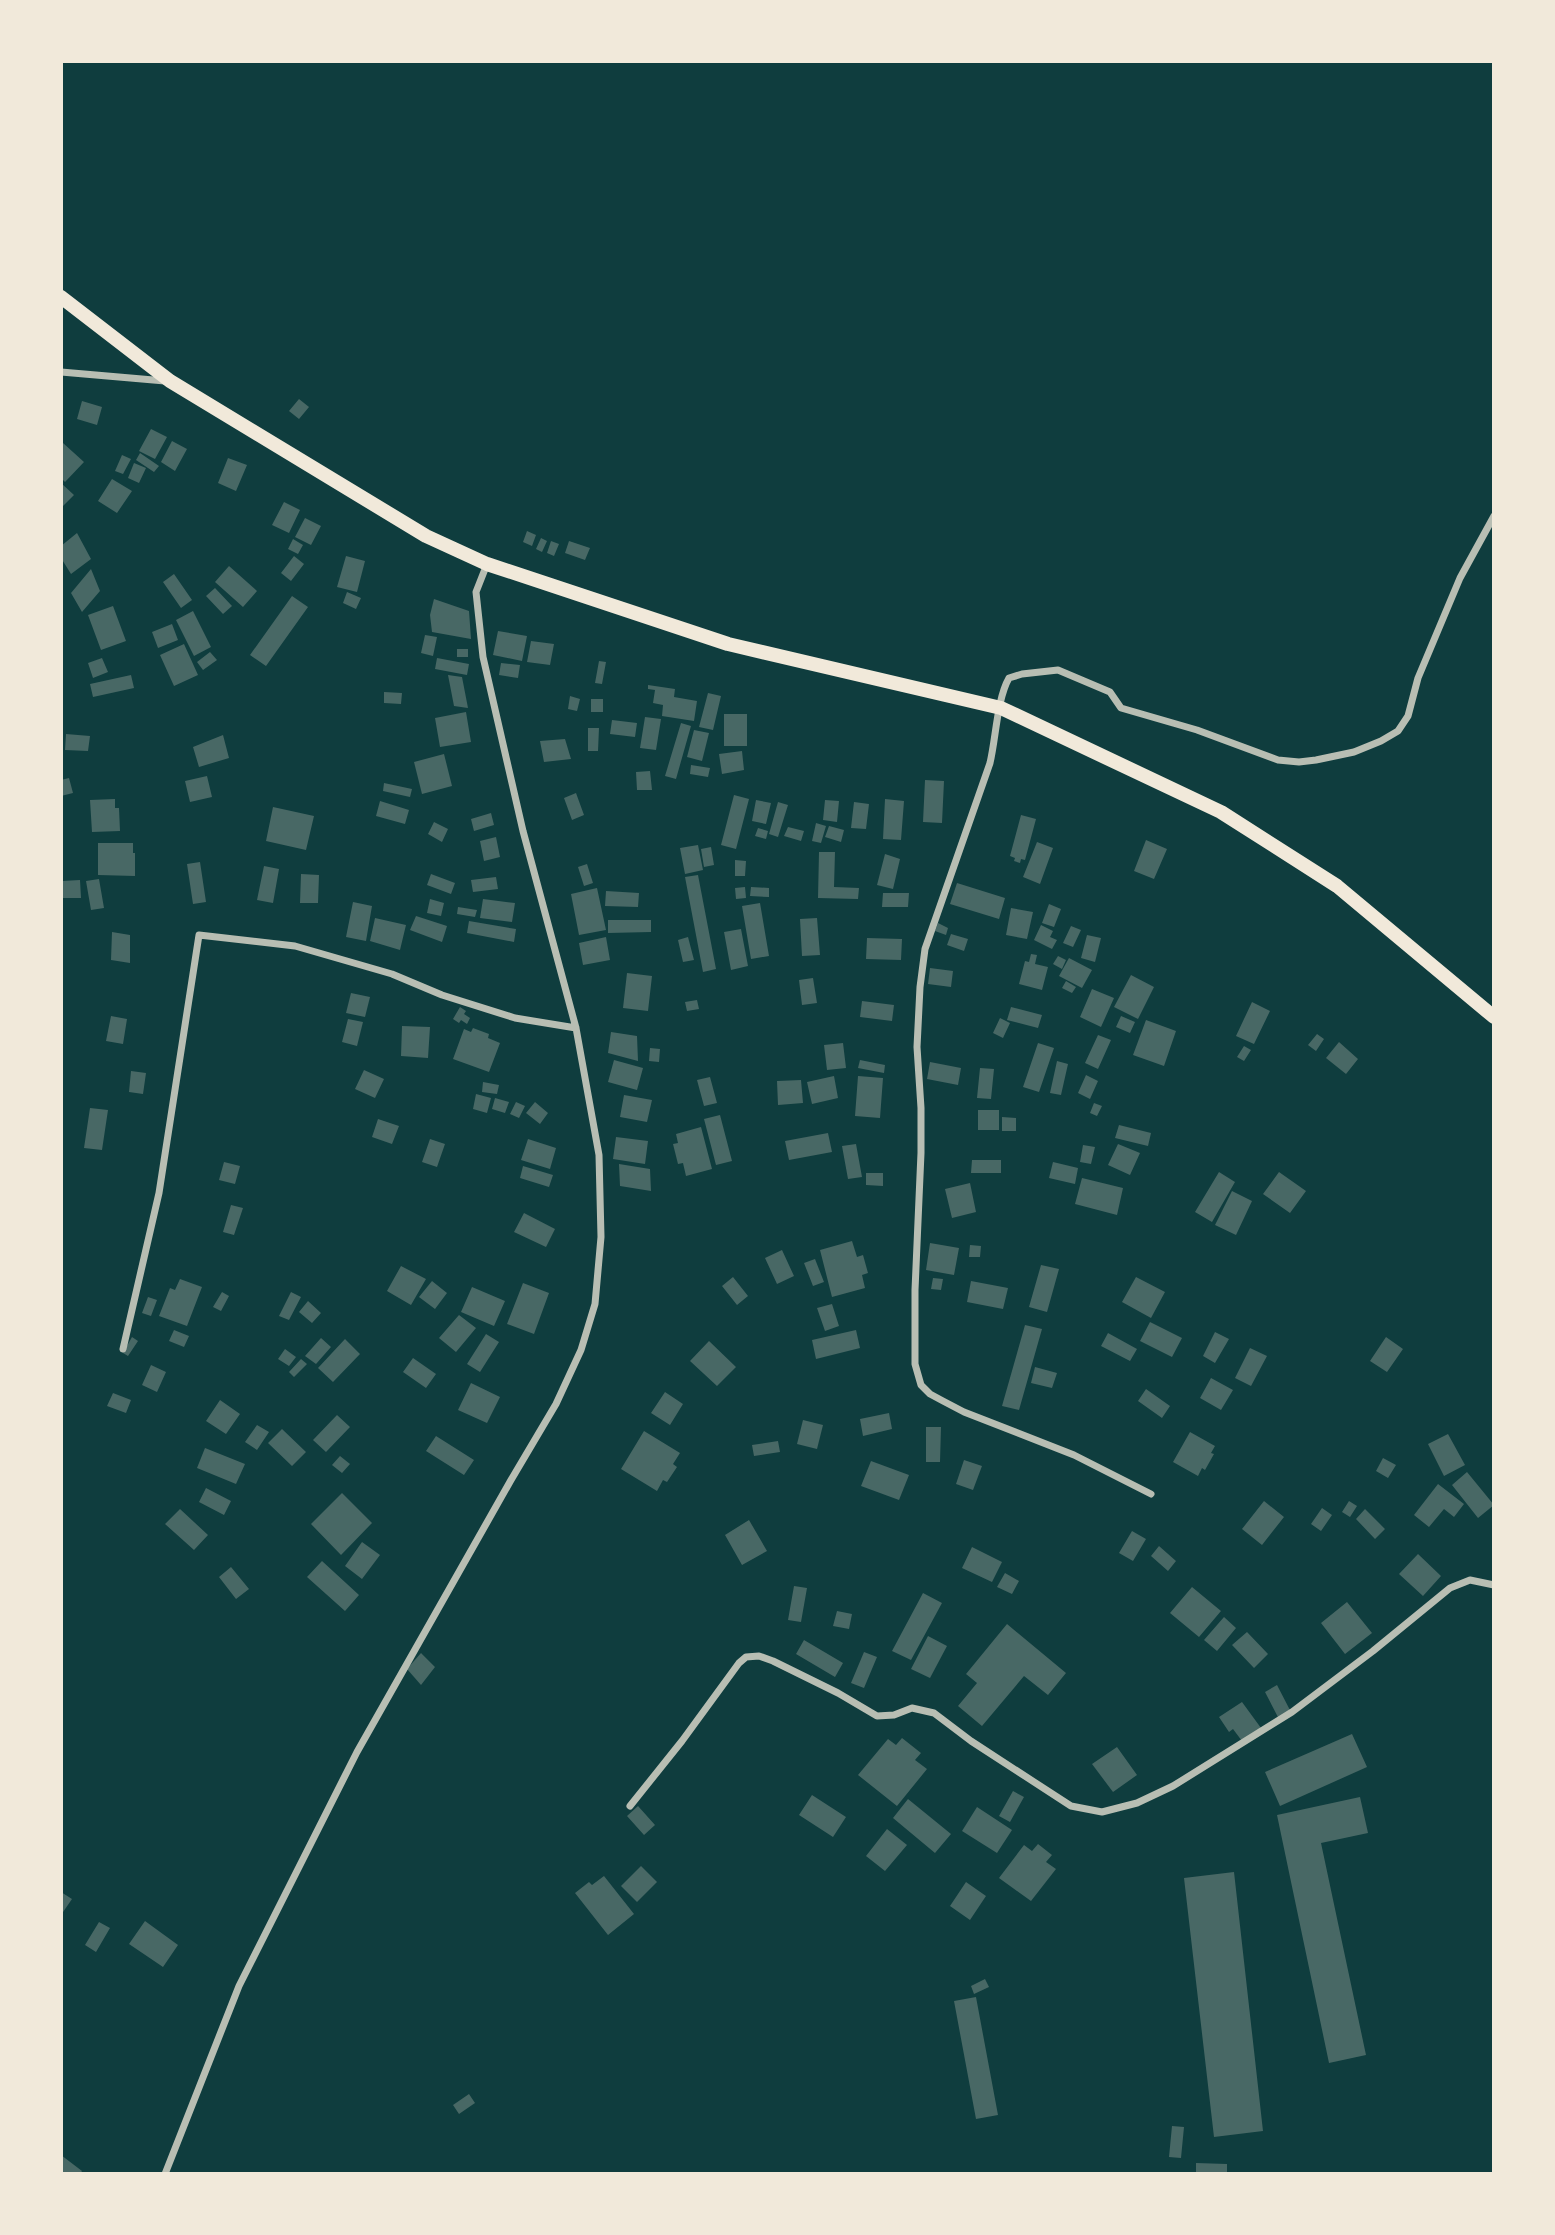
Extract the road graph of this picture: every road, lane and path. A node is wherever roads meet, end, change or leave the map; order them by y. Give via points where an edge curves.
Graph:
1 (61, 298) edge
2 (61, 372) edge
3 (170, 381) junction
4 (1494, 516) edge
5 (487, 564) junction
6 (1000, 708) junction
7 (1494, 1017) edge
8 (576, 1028) junction
9 (123, 1349) dead end
10 (1152, 1494) dead end
11 (1494, 1585) edge
12 (630, 1806) dead end
13 (166, 2174) edge

1 - 3 main road
2 - 3 street
3 - 5 main road via 426,536
4 - 6 street via 1460,578 1418,678 1408,716 1398,731 1354,752 1299,762 1278,760 1121,708 1110,692 1058,670 1009,678
5 - 6 main road via 728,644
5 - 8 street via 476,592 483,657 523,831
6 - 7 main road via 1221,812 1337,886
6 - 10 street via 984,783 925,949 920,987 915,1364 921,1385 930,1394 1074,1455
8 - 9 street via 515,1018 392,974 295,946 199,935 159,1193
8 - 13 street via 599,1155 601,1237 595,1304 581,1350 556,1404 363,1740 315,1834 239,1986
11 - 12 street via 1470,1580 1450,1588 1293,1712 1173,1786 1137,1803 1102,1812 1071,1806 934,1713 912,1708 877,1716 759,1656 739,1663

